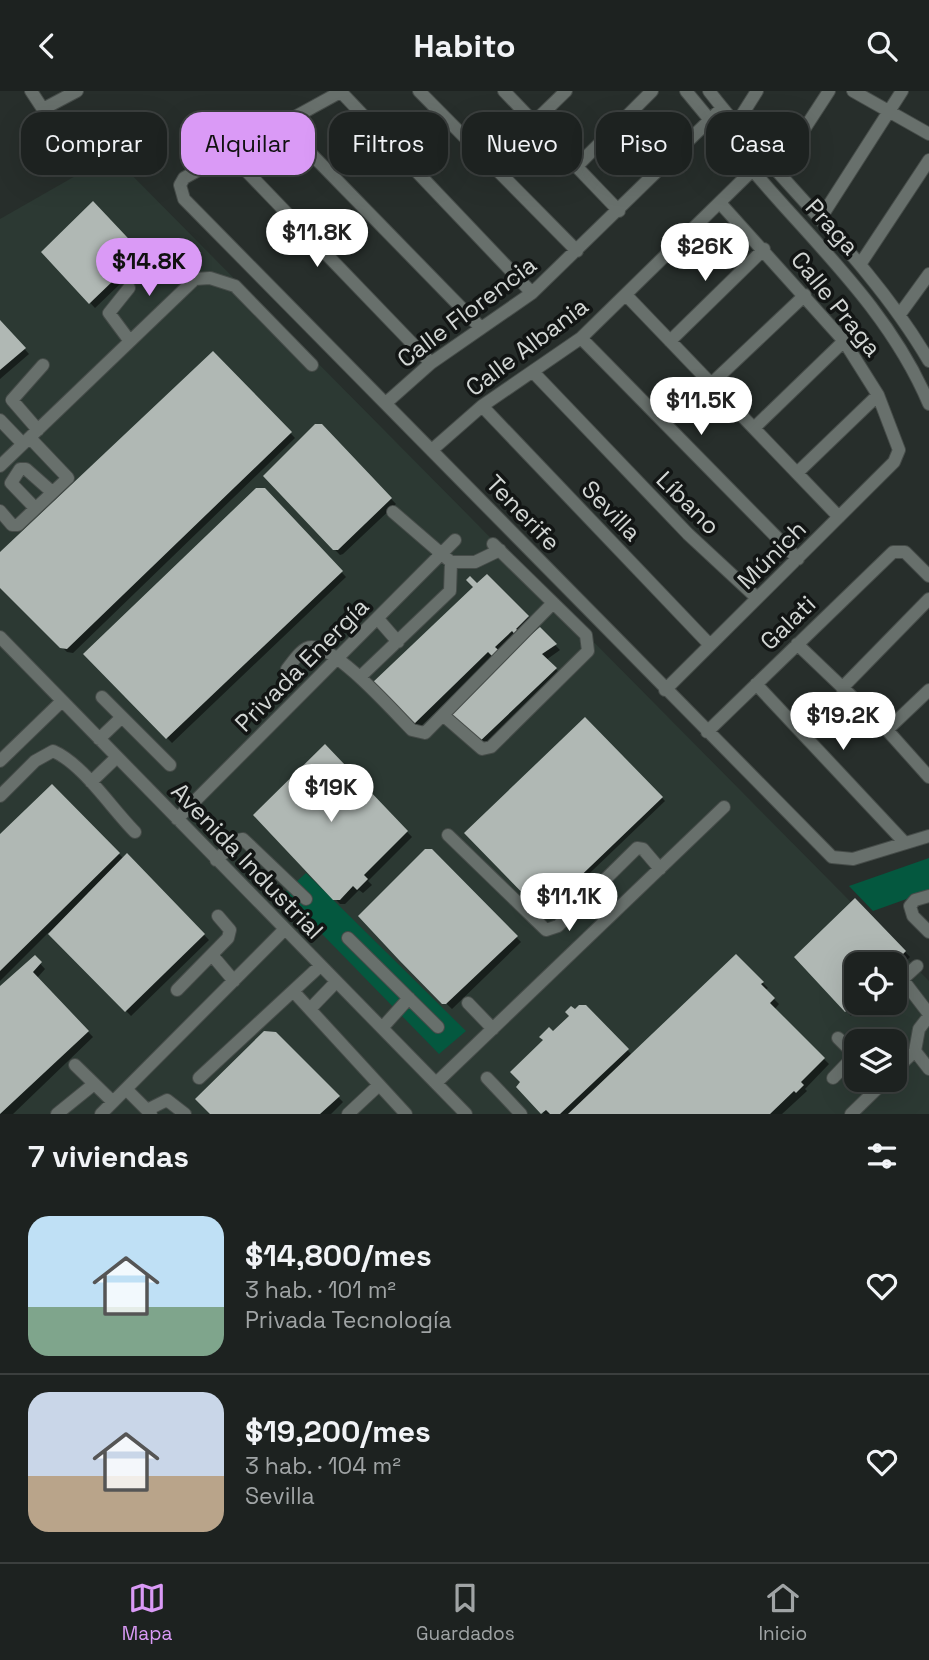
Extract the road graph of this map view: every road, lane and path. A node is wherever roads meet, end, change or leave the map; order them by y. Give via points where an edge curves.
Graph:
1 (31, 91) edge
2 (77, 91) edge
3 (341, 91) edge
4 (419, 91) edge
5 (504, 91) edge
6 (566, 91) edge
7 (652, 91) edge
8 (687, 91) edge
9 (709, 91) edge
10 (757, 91) edge
11 (829, 91) edge
12 (853, 91) edge
13 (902, 91) edge
14 (722, 108) junction
15 (43, 109) junction
16 (45, 112) edge
17 (303, 112) edge
18 (524, 112) edge
19 (545, 112) edge
20 (719, 112) edge
21 (726, 112) edge
22 (744, 112) edge
23 (889, 112) junction
24 (706, 116) edge
25 (809, 122) edge
26 (706, 127) edge
27 (929, 134) edge
28 (315, 158) edge
29 (929, 160) edge
30 (582, 161) edge
31 (582, 171) edge
32 (189, 175) edge
33 (250, 175) edge
34 (747, 175) edge
35 (756, 175) edge
36 (781, 175) edge
37 (720, 203) junction
38 (619, 211) junction
39 (820, 219) junction
40 (764, 249) junction
41 (577, 251) junction
42 (861, 263) junction
43 (929, 274) edge
44 (130, 288) dead end
45 (532, 293) junction
46 (626, 295) junction
47 (804, 295) junction
48 (900, 314) junction
49 (481, 328) junction
50 (581, 338) junction
51 (129, 340) junction
52 (670, 341) junction
53 (844, 341) junction
54 (929, 361) edge
55 (430, 363) junction
56 (43, 365) dead end
57 (312, 365) dead end
58 (534, 373) junction
59 (712, 383) junction
60 (878, 395) junction
61 (6, 400) edge
62 (387, 402) junction
63 (929, 404) edge
64 (482, 406) junction
65 (0, 420) edge
66 (755, 427) junction
67 (30, 437) junction
68 (898, 445) joint
69 (433, 449) junction
70 (0, 467) edge
71 (798, 472) junction
72 (52, 492) junction
73 (35, 509) junction
74 (0, 511) edge
75 (393, 512) dead end
76 (839, 517) junction
77 (455, 540) dead end
78 (446, 558) junction
79 (798, 559) junction
80 (929, 576) edge
81 (757, 598) junction
82 (929, 599) edge
83 (553, 603) junction
84 (378, 619) junction
85 (0, 637) edge
86 (398, 642) junction
87 (797, 644) junction
88 (710, 645) junction
89 (336, 660) junction
90 (287, 669) dead end
91 (361, 676) junction
92 (756, 684) junction
93 (842, 688) junction
94 (665, 690) junction
95 (929, 690) edge
96 (103, 697) dead end
97 (62, 701) junction
98 (444, 716) junction
99 (122, 717) junction
100 (887, 730) junction
101 (707, 731) junction
102 (99, 739) junction
103 (117, 757) junction
104 (2, 760) edge
105 (170, 765) dead end
106 (20, 776) junction
107 (929, 777) edge
108 (91, 782) junction
109 (0, 796) edge
110 (724, 807) dead end
111 (177, 819) junction
112 (135, 832) dead end
113 (448, 835) dead end
114 (929, 836) edge
115 (905, 843) junction
116 (216, 860) junction
117 (660, 869) junction
118 (929, 896) edge
119 (306, 899) dead end
120 (218, 916) dead end
121 (284, 930) junction
122 (929, 932) edge
123 (348, 938) dead end
124 (212, 955) junction
125 (320, 966) junction
126 (917, 966) dead end
127 (907, 975) edge
128 (234, 981) junction
129 (336, 982) junction
130 (177, 990) dead end
131 (293, 991) junction
132 (907, 992) edge
133 (409, 998) junction
134 (468, 1003) dead end
135 (310, 1009) junction
136 (929, 1015) edge
137 (438, 1027) dead end
138 (382, 1028) junction
139 (493, 1029) junction
140 (838, 1038) dead end
141 (844, 1044) edge
142 (915, 1051) junction
143 (907, 1059) edge
144 (75, 1065) dead end
145 (844, 1067) edge
146 (929, 1069) edge
147 (199, 1078) dead end
148 (487, 1078) dead end
149 (833, 1078) dead end
150 (436, 1083) junction
151 (94, 1084) junction
152 (379, 1084) junction
153 (126, 1089) junction
154 (872, 1092) edge
155 (113, 1102) junction
156 (149, 1112) edge
157 (517, 1112) edge
158 (57, 1114) edge
159 (101, 1114) edge
160 (185, 1114) edge
161 (348, 1114) edge
162 (406, 1114) edge
163 (466, 1114) edge
164 (851, 1114) edge

1 - 15 street
2 - 15 street
3 - 17 street
3 - 45 street
4 - 41 street
5 - 18 street
6 - 19 street
7 - 30 street
8 - 24 street, Praga
9 - 14 street, Praga
10 - 22 street
11 - 25 street
12 - 23 street
13 - 23 street
14 - 20 street, Calle Florencia
14 - 21 street, Praga
15 - 16 street
23 - 27 street
23 - 39 street
26 - 38 street, Calle Florencia
28 - 49 street
29 - 42 street
31 - 38 street
32 - 62 street, Tenerife via 180,185 184,199
33 - 55 street
34 - 37 street, Calle Albania
35 - 63 street, Praga via 856,286 896,339
36 - 39 street, Praga
37 - 40 street, Calle Praga
37 - 46 street, Calle Albania
38 - 41 street, Calle Florencia
39 - 42 street, Praga
40 - 47 street, Calle Praga
40 - 52 street
41 - 45 street, Calle Florencia
42 - 48 street, Praga
43 - 48 street
44 - 51 street via 108,313
45 - 49 street, Calle Florencia
46 - 50 street, Calle Albania
46 - 52 street
47 - 53 street, Calle Praga
47 - 59 street
48 - 54 street, Praga
49 - 55 street, Calle Florencia
50 - 58 street, Calle Albania
50 - 79 street
51 - 57 street via 184,287 195,279 210,278 235,286
51 - 67 street
52 - 59 street
53 - 60 street, Calle Praga
53 - 66 street
55 - 62 street, Calle Florencia
56 - 61 street
58 - 64 street, Calle Albania
58 - 81 street, Líbano via 688,534
59 - 66 street
60 - 68 street, Calle Praga
60 - 71 street
61 - 67 street
62 - 69 street, Tenerife
64 - 69 street, Calle Albania
64 - 88 street, Sevilla
65 - 67 street
66 - 71 street
67 - 70 street
67 - 72 street via 68,478
68 - 76 street, Múnich via 894,463
69 - 94 street, Tenerife
71 - 76 street
72 - 73 street
72 - 73 street via 26,469 20,469 11,483
73 - 74 street via 18,525
75 - 78 street
76 - 79 street, Múnich
77 - 78 street, Privada Energía
78 - 83 street via 475,562 496,547
78 - 84 street, Privada Energía
78 - 86 street via 450,591
79 - 81 street, Múnich
80 - 87 street, Galati via 902,551 893,552
81 - 88 street, Múnich
82 - 93 street
83 - 98 street
83 - 98 street via 586,635 588,650 491,747 473,744
84 - 86 street
84 - 89 street, Privada Energía
85 - 97 street, Avenida Industrial
86 - 91 street
87 - 92 street, Galati
87 - 93 street
88 - 94 street, Múnich
89 - 90 street via 312,646
89 - 91 street
89 - 111 street, Privada Energía
91 - 98 street via 412,730 429,731
92 - 101 street, Galati
92 - 115 street
93 - 100 street
94 - 101 street, Tenerife
95 - 100 street
96 - 99 street
97 - 102 street, Avenida Industrial
97 - 104 street
99 - 102 street
99 - 105 street
100 - 107 street
101 - 115 street, Tenerife via 832,857 853,859
102 - 103 street, Avenida Industrial
103 - 108 street
103 - 111 street, Avenida Industrial
104 - 106 street
106 - 108 street via 43,754 53,751
106 - 109 street
108 - 112 street
110 - 117 street
111 - 116 street, Avenida Industrial
113 - 117 street via 546,930 558,926 637,848
114 - 115 street
116 - 119 street via 243,839
116 - 121 street, Avenida Industrial
117 - 139 street
118 - 122 street via 915,900 910,907
120 - 124 street via 230,933
121 - 125 street, Avenida Industrial
121 - 128 street
123 - 133 street
124 - 128 street
124 - 130 street
125 - 129 street, Avenida Industrial
125 - 131 street
126 - 127 street
128 - 153 street
129 - 135 street
129 - 138 street, Avenida Industrial
131 - 135 street
131 - 147 street
132 - 136 street
133 - 137 street
133 - 138 street
134 - 139 street
135 - 152 street
136 - 142 street via 919,1029
138 - 150 street, Avenida Industrial
139 - 150 street
140 - 141 street
142 - 143 street
142 - 146 street
144 - 151 street
145 - 149 street
148 - 157 street
150 - 163 street, Avenida Industrial
151 - 155 street
151 - 158 street
152 - 161 street
152 - 162 street
153 - 155 street
153 - 156 street
154 - 164 street
155 - 159 street
156 - 160 street via 167,1100

